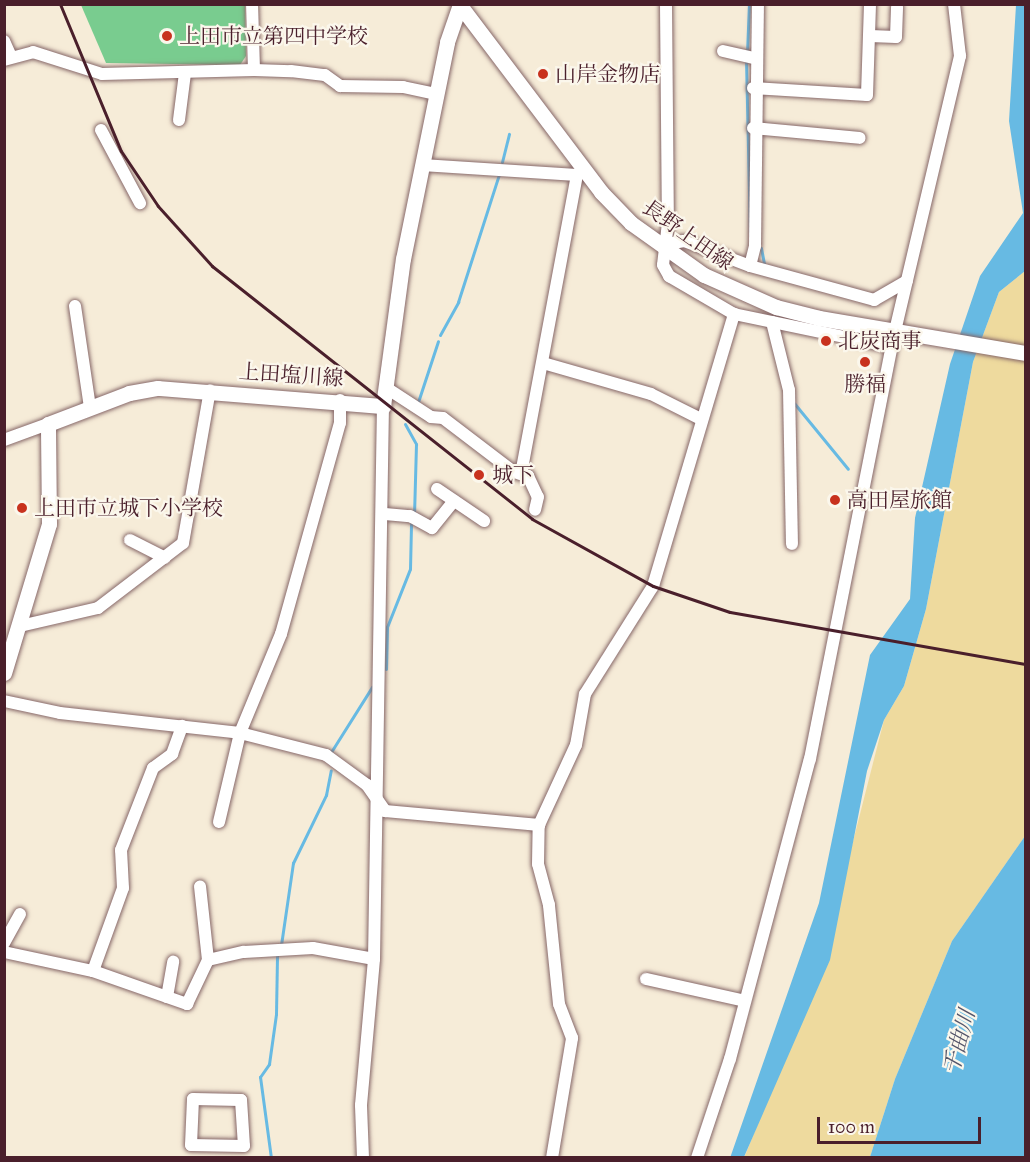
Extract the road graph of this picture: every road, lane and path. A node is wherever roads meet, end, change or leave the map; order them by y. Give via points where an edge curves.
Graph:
1 (252, 4) edge
2 (666, 4) edge
3 (758, 4) edge
4 (870, 4) edge
5 (954, 4) edge
6 (460, 5) edge
7 (897, 7) dead end
8 (870, 36) junction
9 (4, 41) edge
10 (723, 51) dead end
11 (754, 58) junction
12 (8, 59) edge
13 (254, 70) junction
14 (185, 73) junction
15 (753, 88) junction
16 (435, 94) junction
17 (179, 120) dead end
18 (753, 128) junction
19 (101, 130) dead end
20 (860, 138) dead end
21 (422, 165) junction
22 (580, 173) junction
23 (140, 203) dead end
24 (663, 245) junction
25 (750, 266) junction
26 (908, 281) junction
27 (75, 306) dead end
28 (734, 314) junction
29 (772, 322) junction
30 (899, 332) junction
31 (892, 347) junction
32 (1026, 353) edge
33 (543, 363) junction
34 (385, 387) junction
35 (210, 390) junction
36 (340, 400) junction
37 (383, 406) junction
38 (90, 408) junction
39 (701, 420) junction
40 (48, 424) junction
41 (4, 440) edge
42 (521, 474) junction
43 (437, 489) dead end
44 (454, 501) junction
45 (535, 510) dead end
46 (384, 514) junction
47 (484, 521) dead end
48 (130, 540) dead end
49 (792, 544) dead end
50 (165, 558) junction
51 (20, 626) junction
52 (4, 673) edge
53 (4, 701) edge
54 (182, 726) junction
55 (240, 733) junction
56 (377, 800) junction
57 (219, 822) dead end
58 (539, 825) junction
59 (200, 886) dead end
60 (20, 914) dead end
61 (4, 943) edge
62 (4, 952) edge
63 (374, 959) junction
64 (208, 960) junction
65 (173, 962) dead end
66 (93, 971) junction
67 (646, 979) dead end
68 (167, 997) junction
69 (745, 1001) junction
70 (213, 1152) edge
71 (363, 1158) edge
72 (552, 1158) edge
73 (697, 1158) edge

1 - 13 street
2 - 24 street via 668,223
3 - 11 street
4 - 8 street
5 - 26 street via 960,56
6 - 16 main road
6 - 22 main road, 長野上田線
7 - 8 street via 896,37
8 - 15 street via 867,95
9 - 12 street
10 - 11 street
11 - 15 street
12 - 14 street via 33,52 102,74
13 - 14 street
13 - 16 street via 325,75 340,86 403,87
14 - 17 street
15 - 18 street
16 - 21 main road
18 - 20 street
18 - 25 street via 755,246
19 - 23 street
21 - 22 street
21 - 34 main road
22 - 24 main road, 長野上田線 via 631,223
22 - 33 street
24 - 25 street via 684,241
24 - 28 street via 663,265 669,276
24 - 30 main road, 長野上田線 via 711,279 777,307
25 - 26 street via 874,300
26 - 30 street
27 - 38 street
28 - 29 street
28 - 39 street
29 - 31 street
29 - 49 street via 789,390
30 - 31 street
30 - 32 main road, 長野上田線
31 - 69 street via 810,759
33 - 39 street via 651,394
33 - 42 street
34 - 37 main road
34 - 42 street via 431,417 443,418
35 - 36 main road, 上田塩川線
35 - 38 main road, 上田塩川線 via 143,390
35 - 50 street via 189,521 183,543
36 - 37 main road, 上田塩川線
36 - 55 street via 340,423 281,634
37 - 46 street
38 - 40 main road, 上田塩川線
39 - 58 street via 653,586 585,694 576,746
40 - 41 street
40 - 51 main road via 49,524
42 - 45 street via 528,476 538,497
43 - 44 street
44 - 46 street via 432,528 410,516
44 - 47 street
46 - 56 street
48 - 50 street
50 - 51 street via 98,608
51 - 52 main road
53 - 54 street
54 - 55 street
54 - 66 street via 172,754 153,768 121,850 123,888
55 - 56 street via 326,755 367,785
55 - 57 street
56 - 58 street via 384,811
56 - 63 street
58 - 72 street via 538,864 550,915 559,1004 572,1038
59 - 64 street
60 - 61 street
62 - 66 street
63 - 64 street via 313,948 244,951
63 - 71 street via 361,1106
64 - 68 street via 187,1004
65 - 68 street
66 - 68 street
67 - 69 street
69 - 73 street
70 - 70 street via 244,1146 242,1100 193,1099 191,1145

